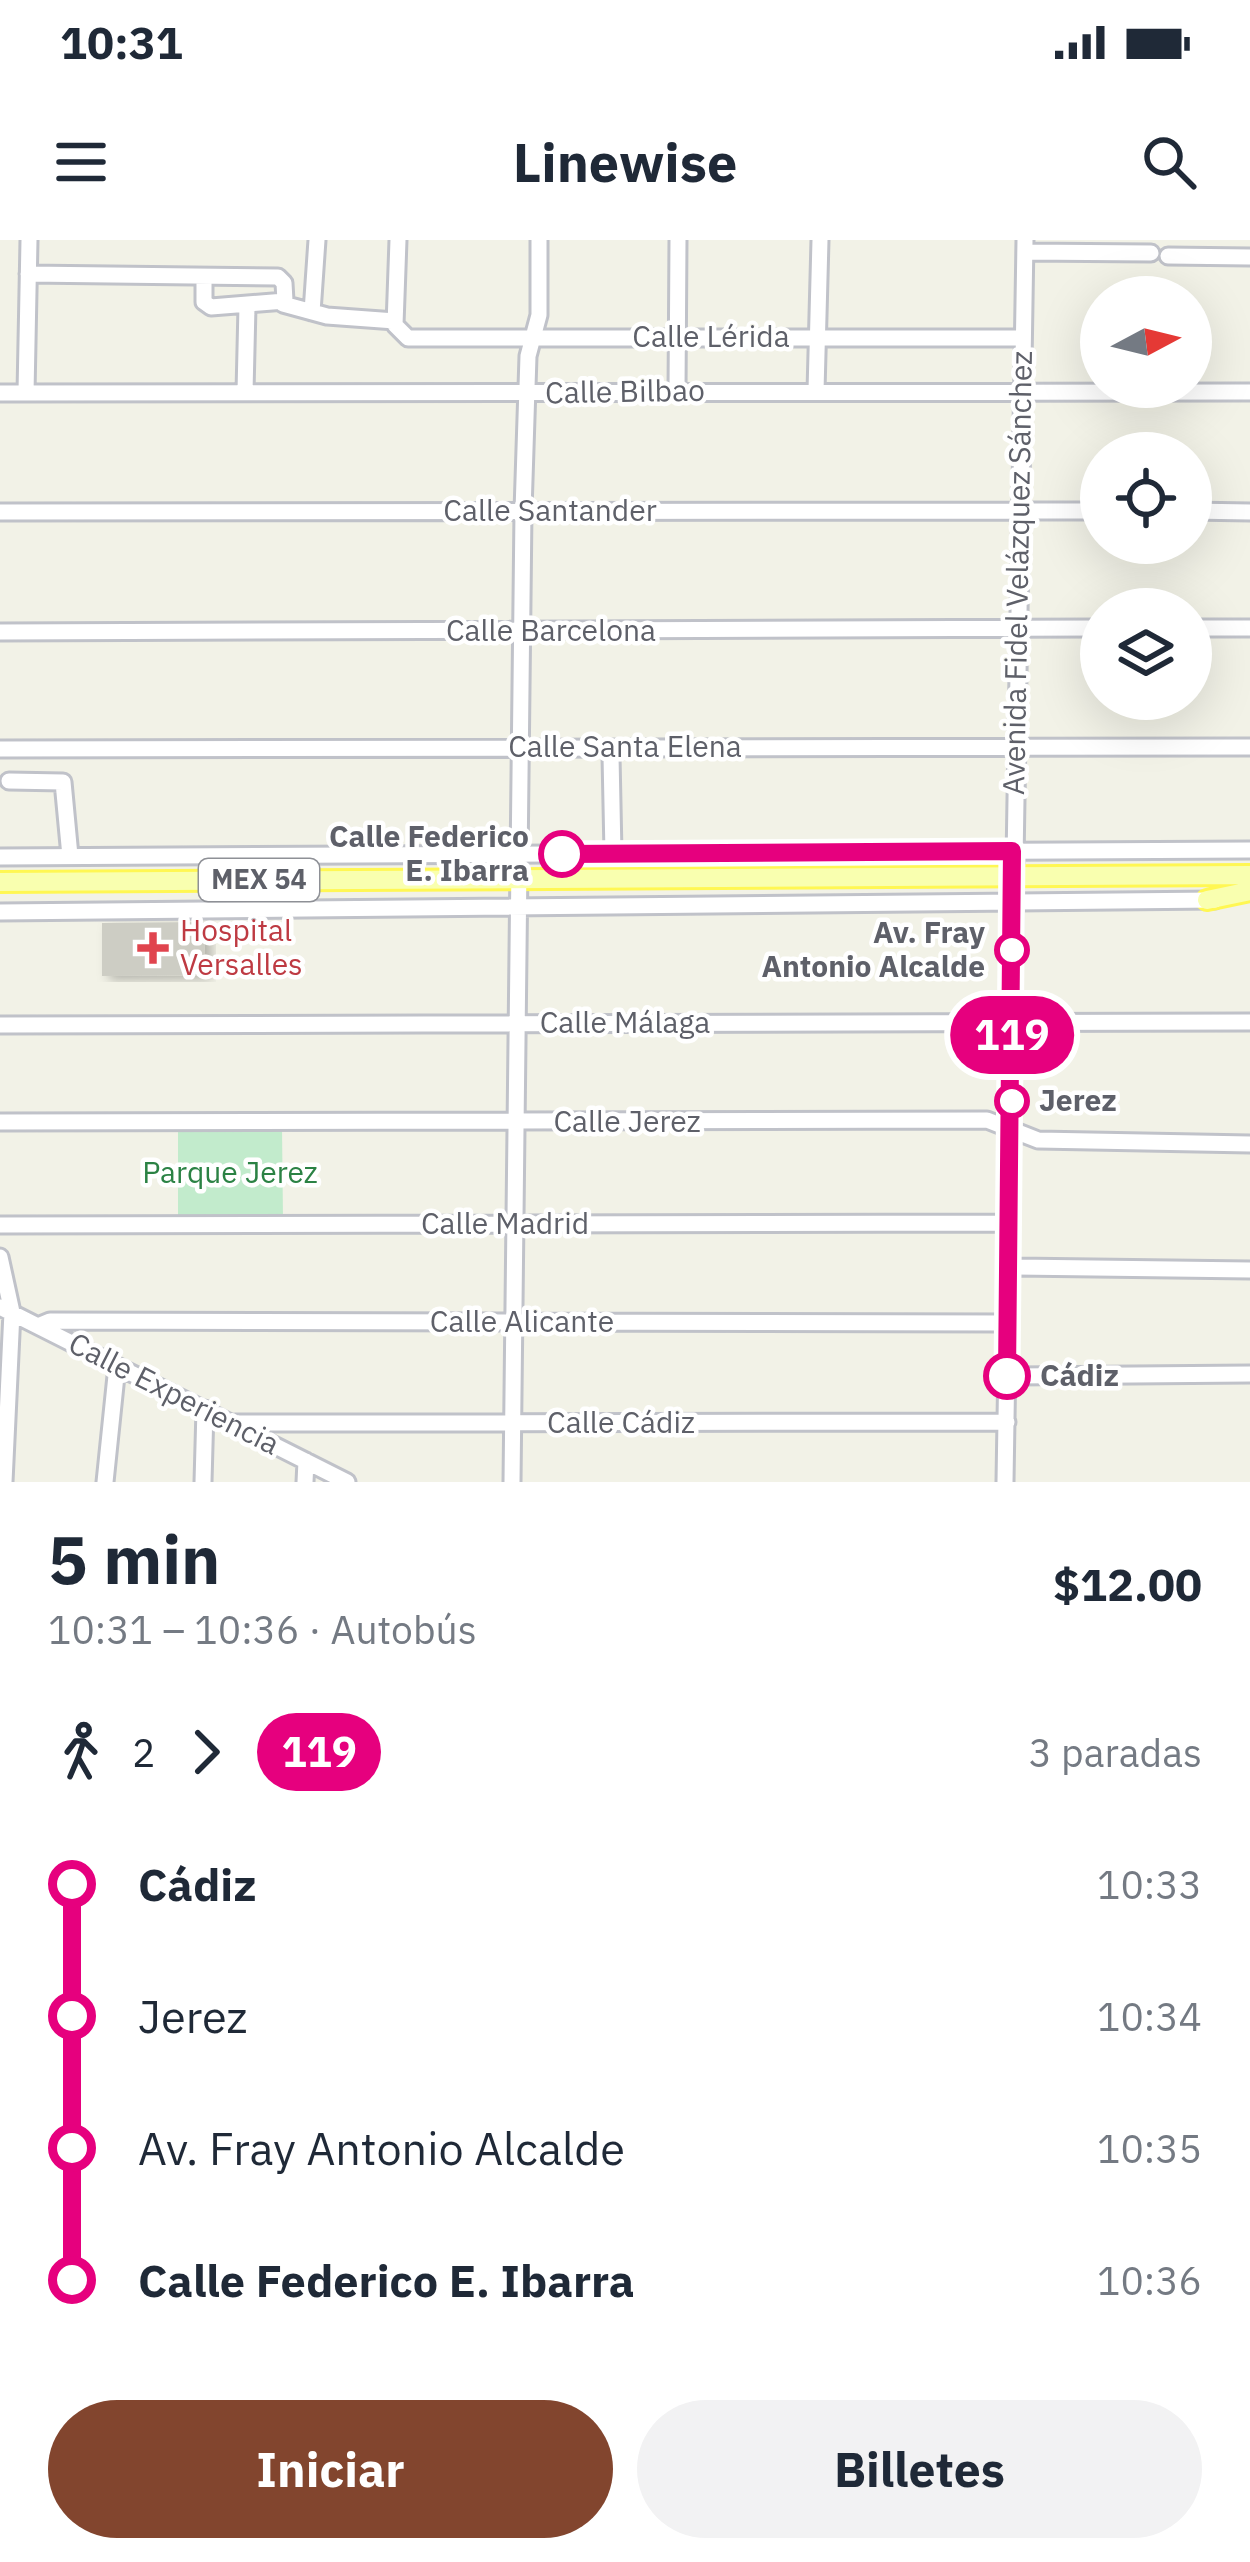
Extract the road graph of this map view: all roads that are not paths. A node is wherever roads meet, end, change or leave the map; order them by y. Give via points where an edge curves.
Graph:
1 (29, 240) edge
2 (317, 240) edge
3 (398, 240) edge
4 (539, 240) edge
5 (679, 240) edge
6 (820, 240) edge
7 (1025, 246) edge
8 (1250, 256) edge
9 (28, 274) junction
10 (204, 277) junction
11 (283, 304) junction
12 (247, 306) junction
13 (312, 312) junction
14 (398, 328) junction
15 (533, 337) junction
16 (678, 337) junction
17 (818, 337) junction
18 (1022, 338) junction
19 (677, 391) junction
20 (245, 392) junction
21 (816, 392) junction
22 (1020, 392) junction
23 (1250, 392) edge
24 (0, 393) edge
25 (26, 393) junction
26 (527, 394) junction
27 (523, 511) junction
28 (1018, 511) junction
29 (0, 512) edge
30 (1080, 512) edge
31 (1212, 512) edge
32 (1250, 512) edge
33 (1080, 628) edge
34 (1212, 628) edge
35 (1250, 628) edge
36 (1016, 629) junction
37 (0, 632) edge
38 (521, 632) junction
39 (1014, 747) junction
40 (1250, 747) edge
41 (520, 748) junction
42 (0, 749) edge
43 (611, 756) dead end
44 (9, 782) dead end
45 (1250, 850) edge
46 (1012, 851) junction
47 (614, 853) junction
48 (518, 854) junction
49 (0, 856) edge
50 (70, 856) junction
51 (1250, 875) edge
52 (1012, 876) junction
53 (518, 879) junction
54 (0, 882) edge
55 (1250, 895) edge
56 (1012, 900) junction
57 (1207, 900) joint
58 (518, 903) junction
59 (0, 912) edge
60 (1012, 1022) junction
61 (1250, 1022) edge
62 (516, 1024) junction
63 (0, 1025) edge
64 (0, 1122) edge
65 (515, 1122) junction
66 (1011, 1130) junction
67 (1250, 1144) edge
68 (1010, 1223) junction
69 (514, 1224) junction
70 (0, 1225) edge
71 (0, 1257) edge
72 (1010, 1268) junction
73 (1250, 1270) edge
74 (5, 1309) edge
75 (1008, 1322) junction
76 (514, 1323) junction
77 (38, 1326) junction
78 (0, 1354) edge
79 (117, 1366) junction
80 (1250, 1374) edge
81 (1007, 1376) junction
82 (205, 1408) junction
83 (1006, 1422) junction
84 (236, 1423) junction
85 (513, 1423) junction
86 (306, 1461) junction
87 (4, 1482) edge
88 (105, 1482) edge
89 (203, 1482) edge
90 (305, 1482) edge
91 (347, 1482) edge
92 (512, 1482) edge
93 (1005, 1482) edge

1 - 9 street
2 - 13 street
3 - 14 street
4 - 15 street
5 - 16 street
6 - 17 street
7 - 8 street
7 - 18 street, Avenida Fidel Velázquez Sánchez
9 - 10 street
9 - 25 street
10 - 11 street via 278,277
10 - 12 street via 207,306
11 - 12 street
11 - 13 street, Calle Lérida
12 - 20 street
13 - 14 street, Calle Lérida
14 - 15 street, Calle Lérida
15 - 16 street, Calle Lérida
15 - 26 street
16 - 17 street, Calle Lérida
16 - 19 street
17 - 18 street, Calle Lérida
17 - 21 street
18 - 22 street, Avenida Fidel Velázquez Sánchez
19 - 21 street, Calle Bilbao
19 - 26 street, Calle Bilbao
20 - 25 street, Calle Bilbao
20 - 26 street, Calle Bilbao
21 - 22 street, Calle Bilbao
22 - 23 street, Calle Bilbao
22 - 28 street, Avenida Fidel Velázquez Sánchez
24 - 25 street, Calle Bilbao
26 - 27 street
27 - 28 street, Calle Santander
27 - 29 street, Calle Santander
27 - 38 street
28 - 30 street, Calle Santander
28 - 36 street, Avenida Fidel Velázquez Sánchez
31 - 32 street
33 - 36 street, Calle Barcelona
34 - 35 street
36 - 38 street, Calle Barcelona
36 - 39 street, Avenida Fidel Velázquez Sánchez
37 - 38 street, Calle Barcelona
38 - 41 street
39 - 40 street, Calle Santa Elena
39 - 41 street, Calle Santa Elena
39 - 46 street, Avenida Fidel Velázquez Sánchez
41 - 42 street, Calle Santa Elena
41 - 48 street
43 - 47 street
44 - 50 street via 63,782
45 - 46 street
46 - 47 street
46 - 52 street, Avenida Fidel Velázquez Sánchez
47 - 48 street
48 - 50 street
48 - 53 street
49 - 50 street
51 - 52 main road, MEX 54
52 - 53 main road, MEX 54
52 - 56 street, Avenida Fidel Velázquez Sánchez
53 - 54 main road, MEX 54
53 - 58 street
55 - 57 main road
56 - 57 street
56 - 58 street
56 - 60 street, Avenida Fidel Velázquez Sánchez
58 - 59 street
58 - 62 street
60 - 61 street, Calle Málaga
60 - 62 street, Calle Málaga
60 - 66 street, Avenida Fidel Velázquez Sánchez
62 - 63 street, Calle Málaga
62 - 65 street
64 - 65 street, Calle Jerez
65 - 66 street, Calle Jerez via 987,1120
65 - 69 street
66 - 67 street, Calle Jerez via 1039,1140
66 - 68 street, Avenida Fidel Velázquez Sánchez
68 - 69 street, Calle Madrid
68 - 72 street, Avenida Fidel Velázquez Sánchez
69 - 70 street, Calle Madrid
69 - 76 street
71 - 74 street
72 - 73 street
72 - 75 street, Avenida Fidel Velázquez Sánchez
74 - 77 street, Calle Experiencia
74 - 78 street
74 - 87 street
75 - 76 street, Calle Alicante
75 - 81 street, Avenida Fidel Velázquez Sánchez
76 - 77 street, Calle Alicante
76 - 85 street
77 - 79 street, Calle Experiencia
79 - 82 street, Calle Experiencia
79 - 88 street
80 - 81 street
81 - 83 street, Avenida Fidel Velázquez Sánchez
82 - 84 street, Calle Experiencia
82 - 89 street
83 - 85 street, Calle Cádiz
83 - 93 street, Avenida Fidel Velázquez Sánchez
84 - 85 street, Calle Cádiz
84 - 86 street, Calle Experiencia
85 - 92 street
86 - 90 street
86 - 91 street, Calle Experiencia

